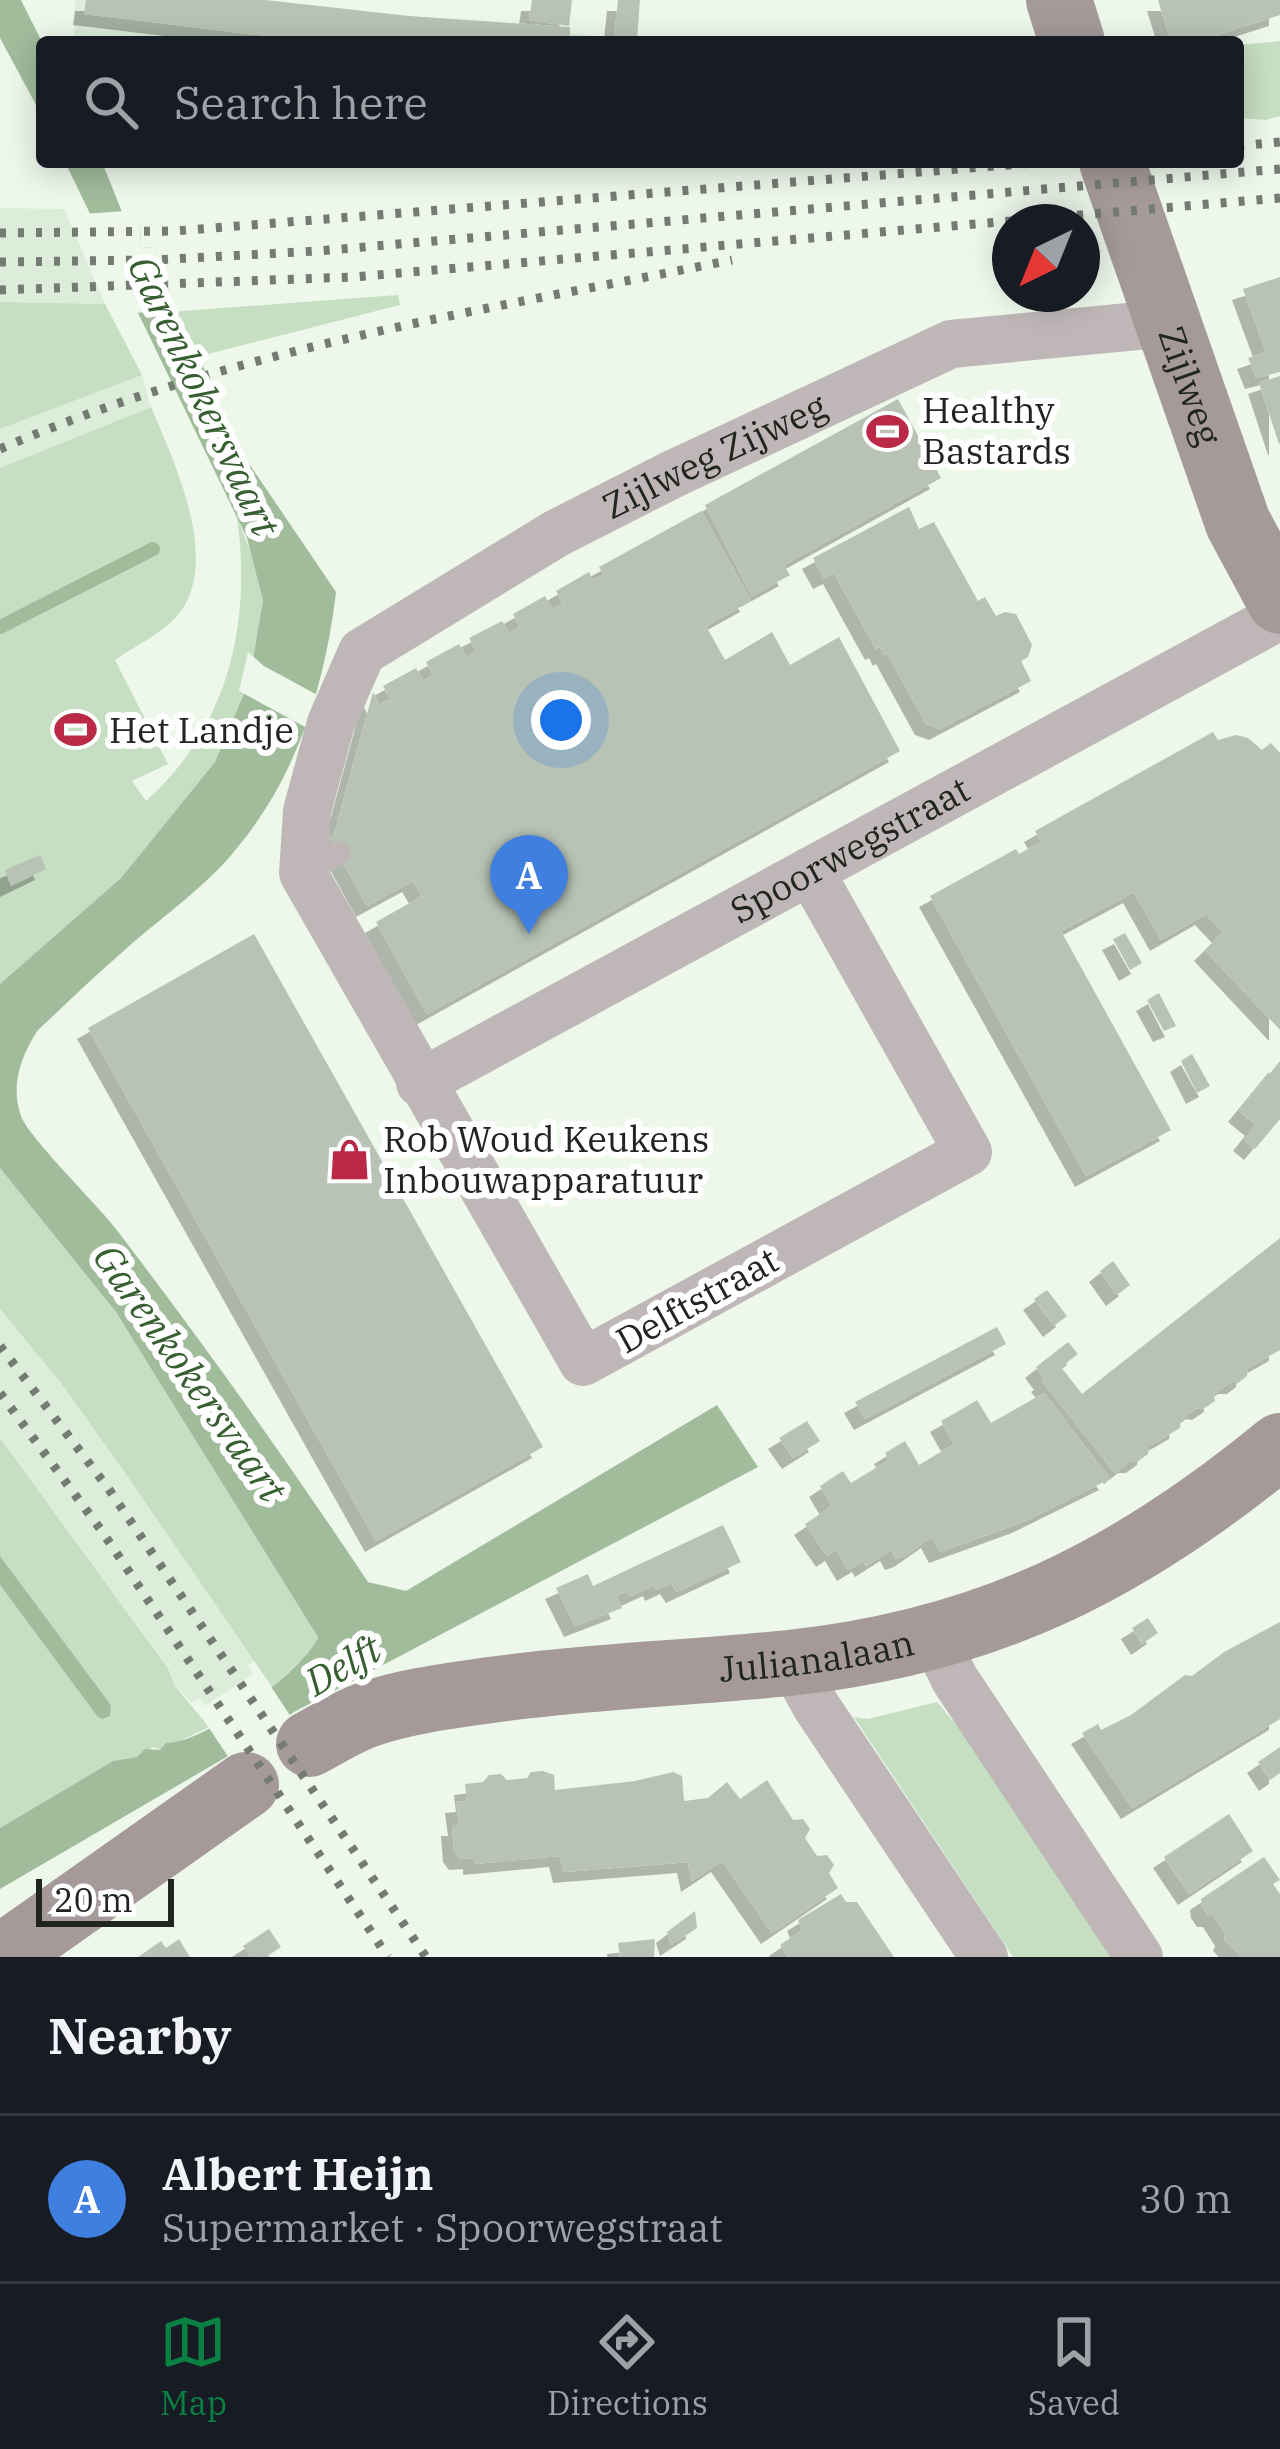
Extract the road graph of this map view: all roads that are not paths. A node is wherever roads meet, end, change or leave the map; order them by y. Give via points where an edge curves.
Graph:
1 (1059, 0) edge
2 (1070, 36) edge
3 (1114, 168) edge
4 (1168, 323) junction
5 (1280, 601) edge
6 (1280, 616) edge
7 (331, 723) joint
8 (810, 871) junction
9 (420, 1083) junction
10 (1280, 1446) edge
11 (934, 1636) junction
12 (792, 1662) junction
13 (310, 1744) dead end
14 (246, 1785) dead end
15 (2, 1957) edge
16 (984, 1957) edge
17 (1139, 1957) edge

1 - 2 main road
3 - 4 main road, Zijlweg
4 - 5 main road, Zijlweg via 1238,524
4 - 7 street, Zijlweg Zijweg via 951,344 673,474 557,533 362,652
6 - 8 street, Spoorwegstraat
7 - 9 street, Delftstraat via 307,811 321,863
8 - 9 street, Spoorwegstraat
8 - 9 street, Delftstraat via 968,1152 583,1362
10 - 11 main road, Julianalaan via 1210,1504 1112,1565 1034,1605
11 - 12 main road, Julianalaan
11 - 17 street
12 - 13 main road, Julianalaan via 427,1699 364,1716
12 - 16 street
14 - 15 main road

